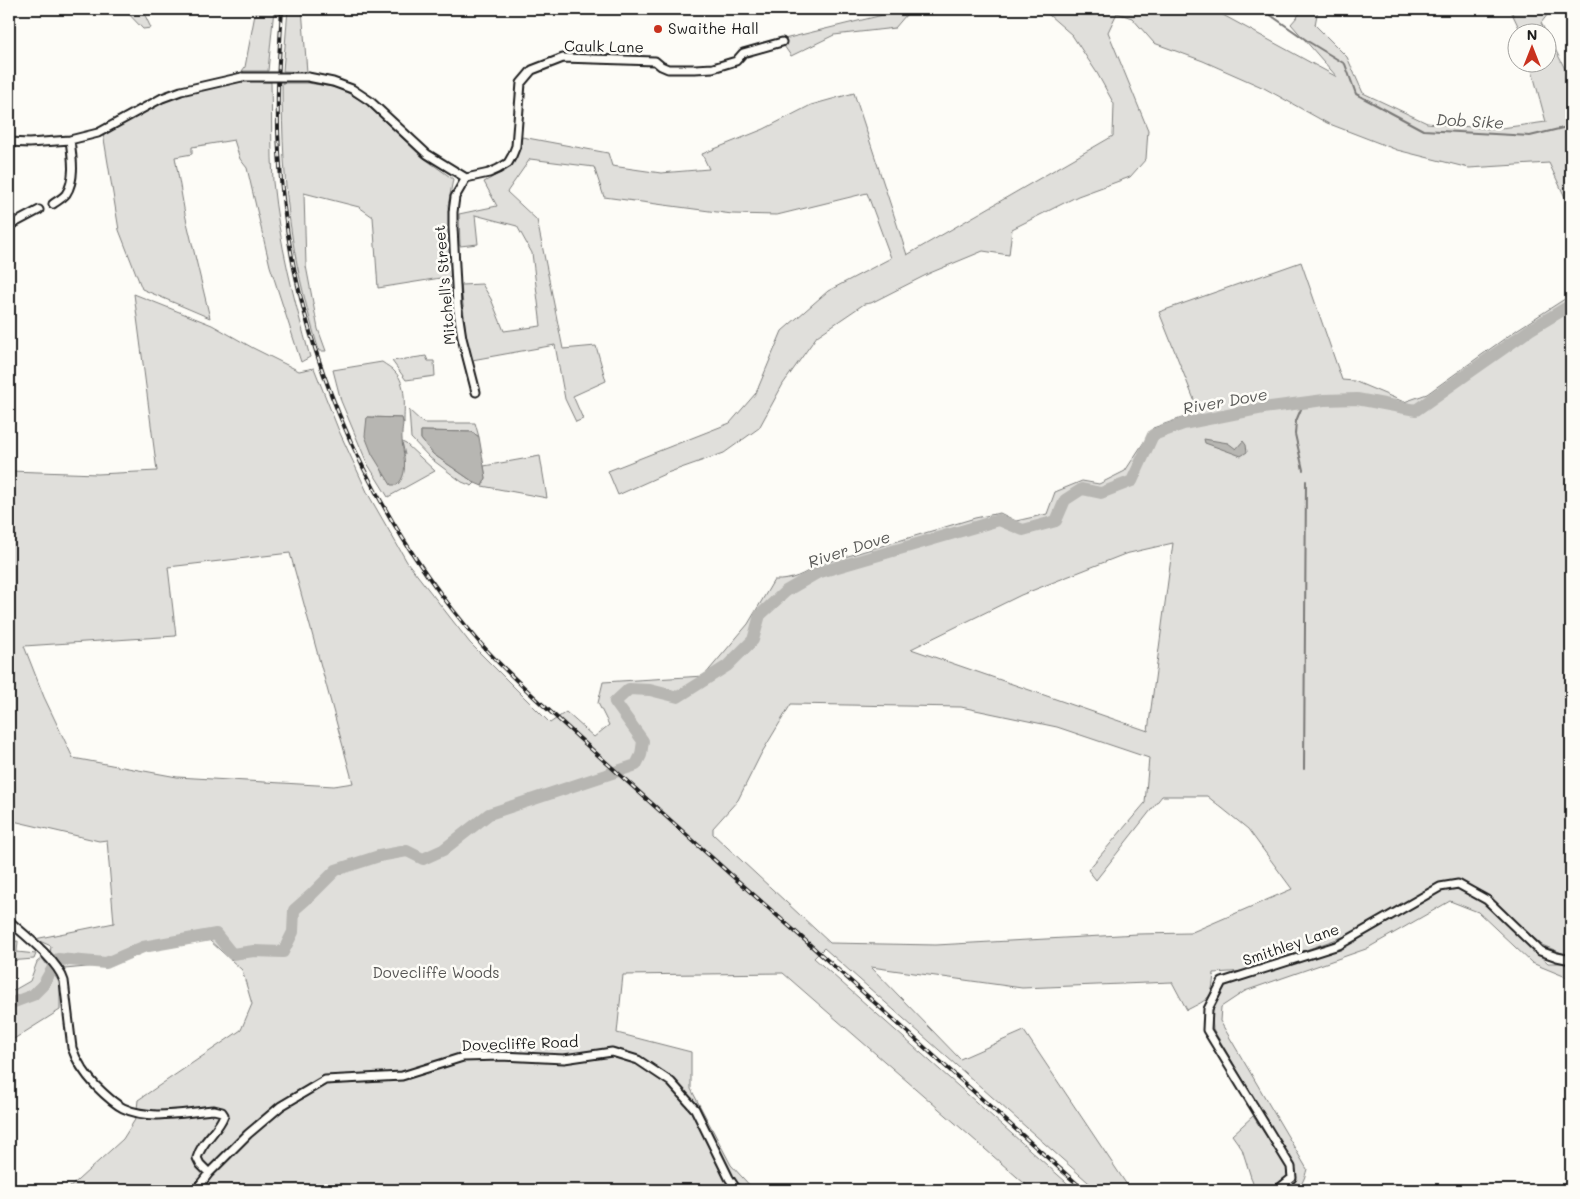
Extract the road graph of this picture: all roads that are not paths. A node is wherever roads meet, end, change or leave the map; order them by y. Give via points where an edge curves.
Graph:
1 (782, 42) dead end
2 (70, 140) junction
3 (9, 142) edge
4 (466, 178) junction
5 (54, 204) dead end
6 (39, 210) dead end
7 (9, 226) edge
8 (476, 392) dead end
9 (9, 921) edge
10 (1571, 960) edge
11 (209, 1173) junction
12 (196, 1190) edge
13 (737, 1190) edge
14 (1277, 1190) edge

1 - 4 street, Caulk Lane via 744,53 736,62 704,69 668,69 655,61 580,57 548,63 532,70 521,83 516,146 510,160 489,173
2 - 3 street
2 - 4 street, bridge via 98,133 149,104 181,91 242,77 308,77 352,89 370,101 427,154
2 - 5 street via 71,182 65,194
4 - 8 street, Mitchell's Street via 455,197 453,227 457,305
6 - 7 street
9 - 11 street via 61,972 72,1048 83,1071 110,1099 123,1108 145,1114 222,1112 224,1115 219,1127 204,1143 197,1158
10 - 14 street, Smithley Lane via 1540,951 1487,900 1458,884 1440,887 1339,946 1222,982 1208,1009 1207,1030 1290,1167 1292,1178
11 - 12 street, Dovecliffe Road
11 - 13 street, Dovecliffe Road via 281,1106 325,1080 402,1076 464,1057 564,1059 612,1052 638,1060 671,1082 695,1109

